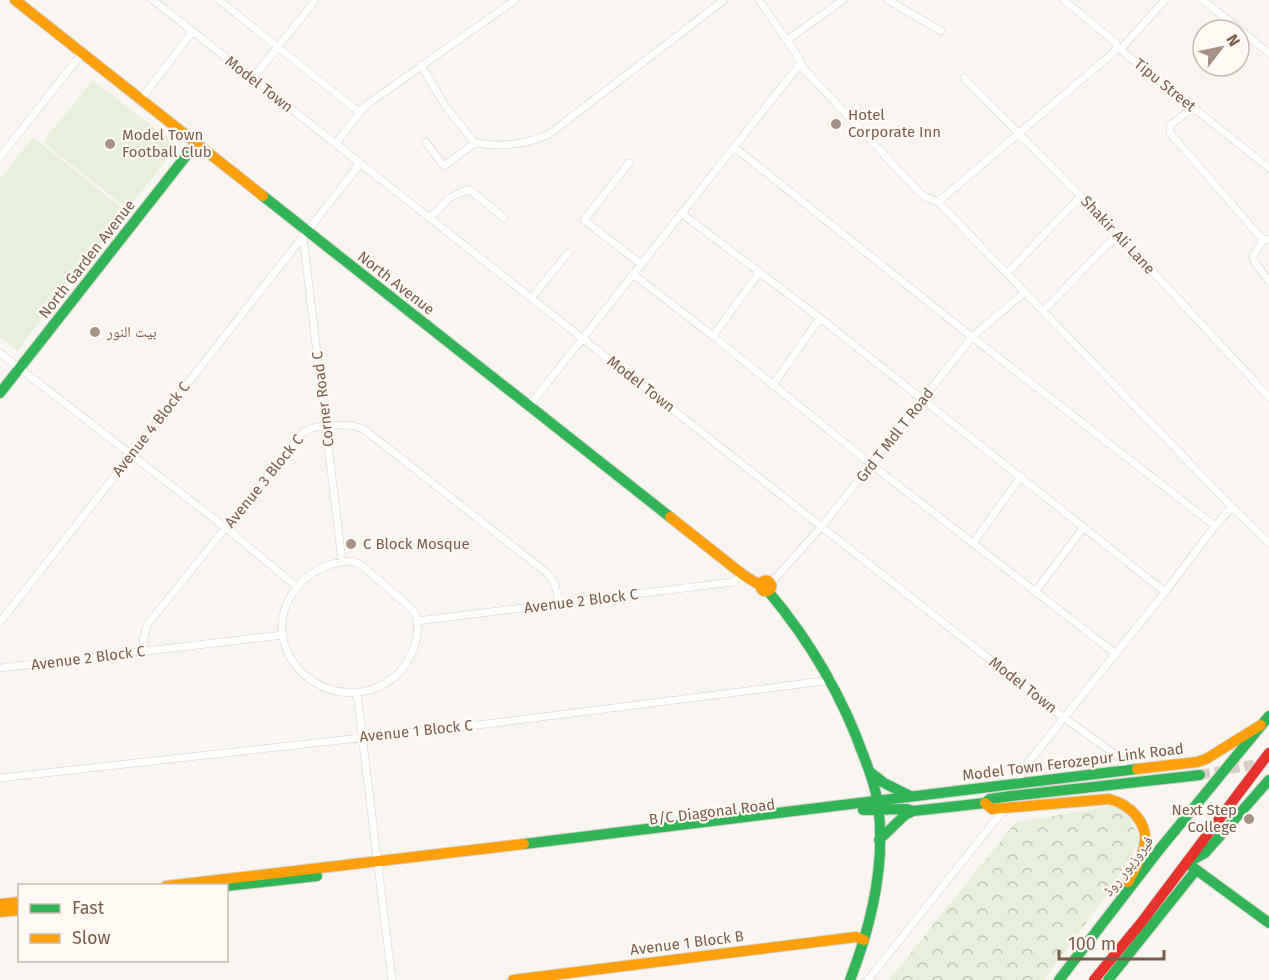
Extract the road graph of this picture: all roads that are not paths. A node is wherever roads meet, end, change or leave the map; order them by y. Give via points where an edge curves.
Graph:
1 (15, 0) edge
2 (153, 0) edge
3 (219, 0) edge
4 (515, 0) edge
5 (724, 0) edge
6 (759, 0) edge
7 (843, 0) edge
8 (888, 0) edge
9 (1064, 0) edge
10 (1165, 0) edge
11 (1203, 0) edge
12 (313, 1) edge
13 (163, 3) edge
14 (193, 32) junction
15 (941, 32) dead end
16 (787, 40) junction
17 (279, 46) junction
18 (1119, 48) junction
19 (82, 52) junction
20 (1269, 53) edge
21 (800, 64) junction
22 (421, 65) junction
23 (964, 78) dead end
24 (252, 79) junction
25 (141, 99) junction
26 (857, 107) dead end
27 (1193, 108) junction
28 (359, 112) junction
29 (848, 117) junction
30 (1017, 134) junction
31 (197, 142) junction
32 (426, 142) dead end
33 (336, 143) junction
34 (476, 143) junction
35 (734, 147) junction
36 (0, 157) edge
37 (629, 163) dead end
38 (360, 164) junction
39 (1269, 168) edge
40 (1081, 196) junction
41 (938, 202) junction
42 (681, 213) junction
43 (504, 218) dead end
44 (429, 219) junction
45 (305, 234) junction
46 (1118, 234) junction
47 (1266, 240) edge
48 (568, 253) dead end
49 (641, 264) junction
50 (759, 273) junction
51 (1007, 273) junction
52 (633, 274) junction
53 (1269, 281) edge
54 (1025, 292) junction
55 (532, 297) junction
56 (1043, 311) junction
57 (820, 318) junction
58 (713, 336) junction
59 (972, 337) junction
60 (583, 338) junction
61 (0, 353) edge
62 (20, 368) junction
63 (772, 386) junction
64 (0, 393) edge
65 (1269, 397) edge
66 (923, 399) junction
67 (529, 406) junction
68 (327, 427) junction
69 (130, 455) junction
70 (872, 465) junction
71 (1021, 476) junction
72 (1232, 507) junction
73 (822, 526) junction
74 (1215, 526) junction
75 (1084, 527) junction
76 (226, 528) junction
77 (973, 543) junction
78 (1269, 543) edge
79 (342, 561) junction
80 (742, 574) junction
81 (297, 587) junction
82 (767, 587) junction
83 (1035, 592) junction
84 (1165, 592) junction
85 (560, 604) junction
86 (0, 621) edge
87 (417, 621) junction
88 (283, 635) junction
89 (144, 651) junction
90 (1116, 654) junction
91 (0, 668) edge
92 (832, 680) junction
93 (357, 694) junction
94 (1269, 716) edge
95 (1063, 717) junction
96 (1262, 725) junction
97 (362, 736) junction
98 (1269, 753) edge
99 (1125, 770) junction
100 (870, 772) junction
101 (1200, 775) tunnel mouth
102 (0, 778) edge
103 (1269, 780) edge
104 (1021, 784) junction
105 (910, 796) junction
106 (985, 803) junction
107 (879, 805) junction
108 (1005, 808) junction
109 (913, 811) junction
110 (879, 840) junction
111 (379, 866) junction
112 (1192, 867) junction
113 (177, 884) edge
114 (228, 886) edge
115 (18, 902) edge
116 (0, 904) edge
117 (1114, 909) junction
118 (18, 910) edge
119 (0, 912) edge
120 (1269, 923) edge
121 (864, 940) junction
122 (392, 980) edge
123 (513, 980) edge
124 (850, 980) edge
125 (868, 980) edge
126 (1059, 980) edge
127 (1094, 980) edge
128 (1108, 980) edge

1 - 19 street, North Avenue
2 - 13 street, Model Town
3 - 17 street
4 - 22 street
5 - 34 street via 548,135 512,146
6 - 16 street
7 - 16 street
8 - 15 street
9 - 18 street, Tipu Street
10 - 18 street
11 - 20 street
12 - 17 street
13 - 14 street, Model Town
14 - 24 street, Model Town
14 - 25 street
16 - 21 street
17 - 24 street
17 - 28 street
18 - 27 street, Tipu Street
18 - 30 street
19 - 25 street, North Avenue
19 - 36 street
21 - 29 street
21 - 35 street
22 - 28 street
22 - 34 street via 451,113
23 - 30 street, Shakir Ali Lane
24 - 33 street, Model Town
25 - 31 street, North Avenue
26 - 29 street
27 - 39 street, Tipu Street
27 - 47 street via 1170,125 1170,133
28 - 33 street
29 - 41 street via 923,196
30 - 40 street, Shakir Ali Lane
30 - 41 street
31 - 45 street, North Avenue
31 - 62 street, North Garden Avenue
32 - 34 street via 444,166
33 - 38 street, Model Town
35 - 42 street
35 - 59 street
37 - 49 street via 585,219
38 - 44 street, Model Town
38 - 45 street, Avenue 4 Block C
40 - 46 street, Shakir Ali Lane
40 - 51 street
41 - 51 street
42 - 49 street
42 - 50 street
43 - 44 street via 469,189 449,198
44 - 55 street, Model Town
45 - 67 street, North Avenue
45 - 68 street, Corner Road C
45 - 69 street, Avenue 4 Block C
46 - 56 street
46 - 65 street, Shakir Ali Lane
47 - 53 street via 1253,256
48 - 55 street
49 - 52 street
50 - 57 street
50 - 58 street
51 - 54 street
52 - 58 street
52 - 60 street
54 - 56 street
54 - 59 street, Grd T Mdl T Road
55 - 60 street, Model Town
56 - 72 street
57 - 63 street
57 - 66 street
58 - 63 street
59 - 66 street, Grd T Mdl T Road
59 - 74 street
60 - 67 street
60 - 73 street, Model Town
61 - 62 street
62 - 64 street, North Garden Avenue
62 - 69 street
63 - 70 street
66 - 70 street, Grd T Mdl T Road
66 - 71 street
67 - 80 street, North Avenue
68 - 76 street, Avenue 3 Block C via 308,429 301,434
68 - 79 street, Corner Road C
68 - 85 street, Avenue 3 Block C via 350,425 365,430 547,573
69 - 76 street
69 - 86 street, Avenue 4 Block C
70 - 73 street, Grd T Mdl T Road
70 - 77 street
71 - 75 street
71 - 77 street
72 - 74 street
72 - 78 street
73 - 82 street, Grd T Mdl T Road
73 - 95 street, Model Town
74 - 84 street
75 - 83 street
75 - 84 street
76 - 81 street
76 - 89 street, Avenue 3 Block C via 147,625
77 - 83 street
79 - 81 street via 318,569
79 - 87 street via 360,564 412,609
80 - 82 street, North Avenue
80 - 85 street, Avenue 2 Block C via 732,582
81 - 88 street via 285,612
82 - 92 street, North Avenue via 808,640
83 - 90 street
84 - 90 street
85 - 87 street, Avenue 2 Block C
87 - 93 street via 412,652 403,668 382,686
88 - 89 street, Avenue 2 Block C
88 - 93 street via 289,655 313,681 338,693
89 - 91 street, Avenue 2 Block C
90 - 95 street
92 - 97 street, Avenue 1 Block C
92 - 100 street, North Avenue
93 - 97 street
94 - 96 street, فیروزپور روڈ
95 - 99 street, Model Town via 1120,758
95 - 104 street via 1023,769
96 - 99 street, Model Town Ferozepur Link Road via 1203,761
96 - 117 street, فیروزپور روڈ
97 - 102 street, Avenue 1 Block C
97 - 111 street
98 - 112 street
99 - 104 street, Model Town Ferozepur Link Road
100 - 105 street
100 - 107 street, North Avenue
101 - 106 street, B/C Diagonal Road via 1011,796
103 - 112 street
104 - 105 street, Model Town Ferozepur Link Road
105 - 107 street, Model Town Ferozepur Link Road
106 - 108 street via 992,809
106 - 109 street, B/C Diagonal Road
107 - 109 street, B/C Diagonal Road
107 - 110 street, North Avenue
107 - 111 street, B/C Diagonal Road
108 - 117 street via 1109,799 1132,811 1143,830 1143,851
108 - 125 street
109 - 110 street
110 - 121 street, North Avenue via 875,888
111 - 113 street, B/C Diagonal Road
111 - 114 street, B/C Diagonal Road
111 - 122 street
112 - 120 street
112 - 127 street
112 - 128 street
115 - 116 street
117 - 126 street, فیروزپور روڈ
118 - 119 street
121 - 123 street, Avenue 1 Block B via 856,937
121 - 124 street, North Avenue

